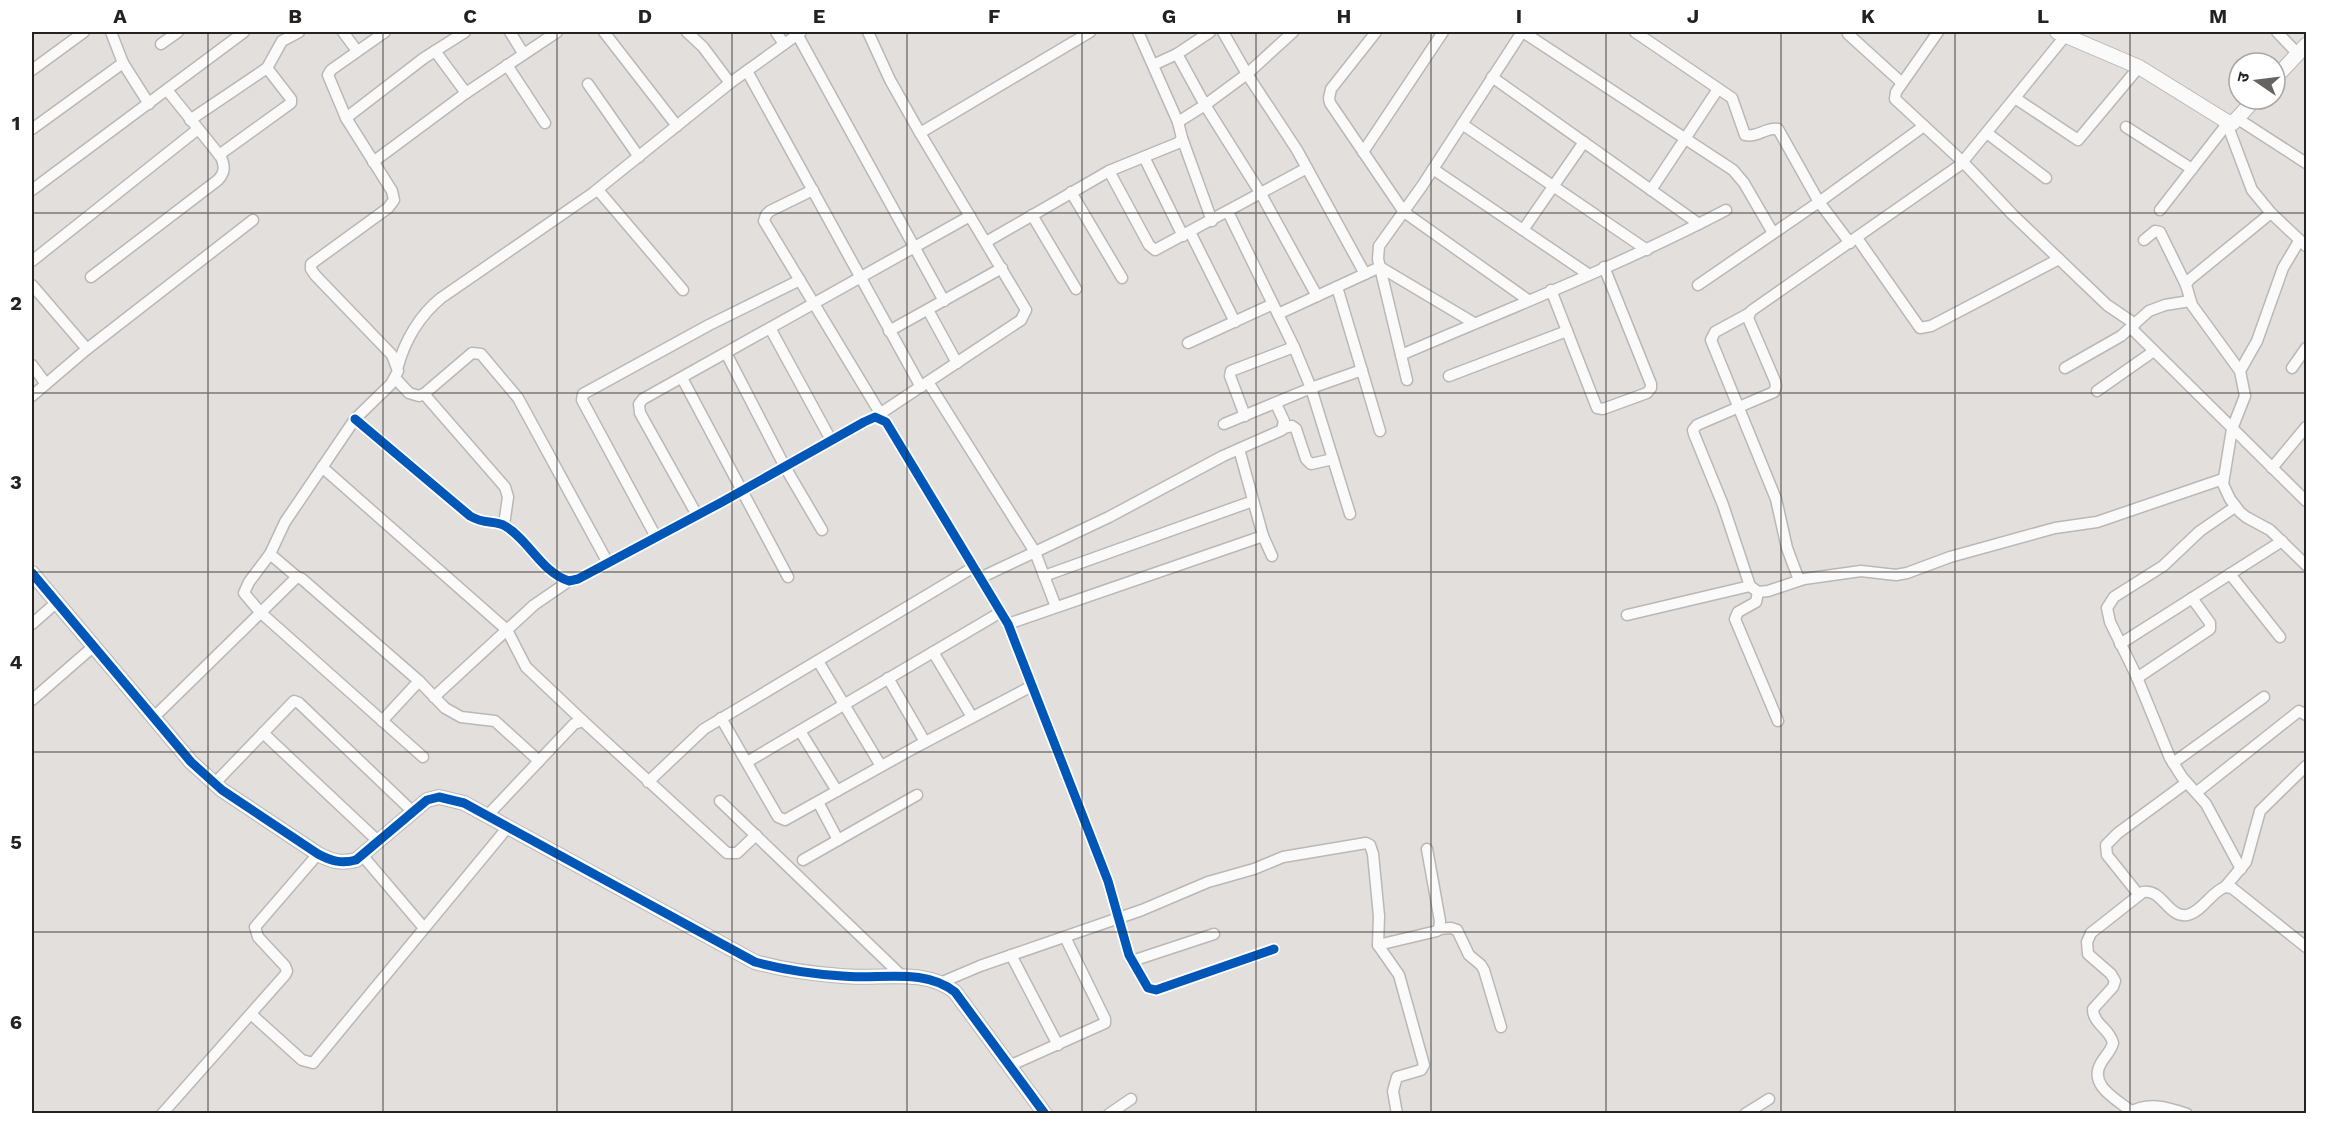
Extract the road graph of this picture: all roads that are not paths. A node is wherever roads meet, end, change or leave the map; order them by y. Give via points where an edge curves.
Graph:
1 (84, 32) edge
2 (111, 32) edge
3 (178, 32) edge
4 (244, 32) edge
5 (300, 32) edge
6 (343, 32) edge
7 (385, 32) edge
8 (465, 32) edge
9 (510, 32) edge
10 (557, 32) edge
11 (604, 32) edge
12 (687, 32) edge
13 (776, 32) edge
14 (868, 32) edge
15 (1090, 32) edge
16 (1138, 32) edge
17 (1209, 32) edge
18 (1223, 32) edge
19 (1275, 32) edge
20 (1293, 32) edge
21 (1376, 32) edge
22 (1443, 32) edge
23 (1523, 32) edge
24 (1635, 32) edge
25 (1938, 32) edge
26 (2277, 32) edge
27 (799, 33) edge
28 (2062, 33) edge
29 (1848, 34) dead end
30 (1283, 41) junction
31 (161, 44) dead end
32 (784, 44) junction
33 (2302, 50) edge
34 (357, 51) junction
35 (435, 51) junction
36 (524, 53) junction
37 (1177, 54) junction
38 (123, 63) junction
39 (507, 65) junction
40 (1153, 65) junction
41 (2287, 66) edge
42 (2139, 67) junction
43 (267, 68) junction
44 (32, 70) edge
45 (747, 71) junction
46 (1247, 74) junction
47 (1492, 77) junction
48 (1902, 83) junction
49 (588, 84) dead end
50 (730, 84) junction
51 (1718, 89) junction
52 (167, 90) junction
53 (466, 93) junction
54 (2015, 98) junction
55 (149, 104) junction
56 (1205, 105) junction
57 (2242, 111) edge
58 (346, 118) junction
59 (2230, 121) junction
60 (1178, 122) junction
61 (545, 123) dead end
62 (194, 124) junction
63 (1462, 124) junction
64 (676, 126) junction
65 (1924, 126) junction
66 (2126, 127) dead end
67 (32, 129) edge
68 (1988, 132) junction
69 (920, 133) junction
70 (1182, 138) junction
71 (1685, 139) junction
72 (1584, 142) junction
73 (2307, 149) edge
74 (1363, 152) junction
75 (219, 155) junction
76 (639, 157) junction
77 (1143, 157) junction
78 (2302, 160) edge
79 (373, 162) junction
80 (1963, 162) junction
81 (1307, 168) junction
82 (1433, 169) junction
83 (2192, 169) junction
84 (1109, 171) junction
85 (2046, 178) dead end
86 (1554, 186) junction
87 (32, 190) edge
88 (598, 190) junction
89 (813, 190) junction
90 (1651, 190) junction
91 (1071, 192) junction
92 (1261, 194) junction
93 (1819, 202) junction
94 (1726, 210) dead end
95 (2160, 210) dead end
96 (1228, 212) junction
97 (1404, 212) junction
98 (2271, 213) junction
99 (1032, 215) junction
100 (970, 216) junction
101 (253, 220) dead end
102 (1212, 221) junction
103 (1699, 224) junction
104 (1523, 230) junction
105 (1773, 233) junction
106 (1187, 234) junction
107 (2144, 240) dead end
108 (1853, 241) junction
109 (986, 242) junction
110 (2303, 243) edge
111 (915, 248) junction
112 (1647, 250) junction
113 (2059, 259) junction
114 (32, 261) edge
115 (1380, 267) junction
116 (1604, 267) junction
117 (1002, 268) junction
118 (1365, 274) junction
119 (1588, 274) junction
120 (91, 277) dead end
121 (860, 278) junction
122 (1122, 278) dead end
123 (800, 280) junction
124 (32, 285) edge
125 (1698, 285) dead end
126 (2186, 285) junction
127 (1337, 287) junction
128 (1076, 289) dead end
129 (1551, 290) junction
130 (683, 291) dead end
131 (1317, 296) junction
132 (1528, 300) junction
133 (944, 301) junction
134 (2190, 301) junction
135 (815, 303) junction
136 (1275, 309) junction
137 (928, 310) junction
138 (1748, 314) junction
139 (1234, 322) junction
140 (1474, 323) junction
141 (2133, 326) junction
142 (770, 328) junction
143 (890, 331) junction
144 (1567, 332) junction
145 (1188, 343) dead end
146 (1293, 347) junction
147 (2307, 348) edge
148 (87, 349) junction
149 (2154, 351) junction
150 (726, 353) junction
151 (1401, 355) junction
152 (957, 363) junction
153 (32, 365) edge
154 (398, 366) junction
155 (2065, 368) dead end
156 (2292, 368) dead end
157 (1362, 370) junction
158 (2240, 371) junction
159 (1449, 376) dead end
160 (395, 378) junction
161 (681, 378) junction
162 (1407, 380) dead end
163 (46, 384) junction
164 (924, 384) junction
165 (1311, 388) junction
166 (2097, 391) dead end
167 (424, 394) junction
168 (32, 396) edge
169 (1276, 404) junction
170 (1739, 407) junction
171 (878, 415) junction
172 (1245, 416) junction
173 (355, 419) junction
174 (1224, 424) dead end
175 (2307, 427) edge
176 (1283, 428) junction
177 (2232, 429) junction
178 (1380, 431) dead end
179 (831, 440) junction
180 (1239, 449) junction
181 (1333, 459) junction
182 (322, 467) junction
183 (785, 467) junction
184 (2272, 468) junction
185 (2223, 479) junction
186 (743, 490) junction
187 (1253, 501) junction
188 (2307, 501) edge
189 (2235, 507) junction
190 (1350, 514) dead end
191 (697, 515) junction
192 (504, 525) junction
193 (822, 530) dead end
194 (1263, 536) junction
195 (656, 537) junction
196 (2282, 542) junction
197 (1035, 552) junction
198 (270, 554) junction
199 (1272, 556) dead end
200 (608, 563) junction
201 (2307, 564) edge
202 (974, 567) junction
203 (32, 573) edge
204 (2230, 574) junction
205 (1044, 576) junction
206 (297, 577) junction
207 (788, 577) dead end
208 (980, 578) junction
209 (1799, 580) junction
210 (568, 581) junction
211 (1754, 589) junction
212 (2192, 598) junction
213 (57, 602) junction
214 (1056, 607) junction
215 (260, 612) junction
216 (1001, 612) junction
217 (1627, 615) dead end
218 (32, 624) edge
219 (1008, 624) junction
220 (507, 630) junction
221 (2280, 638) dead end
222 (2120, 644) junction
223 (94, 646) junction
224 (933, 652) junction
225 (818, 661) junction
226 (888, 678) junction
227 (2137, 678) junction
228 (419, 681) junction
229 (1032, 686) junction
230 (434, 697) junction
231 (2264, 697) dead end
232 (32, 700) edge
233 (844, 705) junction
234 (2307, 715) edge
235 (972, 717) junction
236 (153, 718) junction
237 (721, 718) junction
238 (382, 721) junction
239 (583, 721) junction
240 (1778, 721) dead end
241 (800, 731) junction
242 (263, 733) junction
243 (925, 742) junction
244 (423, 757) dead end
245 (539, 761) junction
246 (747, 762) junction
247 (2173, 763) junction
248 (881, 766) junction
249 (2304, 772) edge
250 (648, 782) junction
251 (2186, 783) junction
252 (214, 784) junction
253 (837, 791) junction
254 (2197, 792) junction
255 (917, 795) dead end
256 (720, 801) dead end
257 (818, 802) junction
258 (412, 811) junction
259 (488, 816) junction
260 (508, 827) junction
261 (756, 835) junction
262 (838, 840) junction
263 (379, 842) junction
264 (1426, 849) dead end
265 (318, 854) junction
266 (362, 855) junction
267 (803, 860) dead end
268 (2241, 869) junction
269 (2225, 886) junction
270 (2139, 895) junction
271 (1119, 918) junction
272 (424, 928) junction
273 (1439, 929) junction
274 (1214, 934) dead end
275 (1065, 937) junction
276 (1378, 945) junction
277 (2307, 947) edge
278 (1274, 949) dead end
279 (1011, 955) junction
280 (1132, 961) junction
281 (903, 977) junction
282 (940, 983) junction
283 (251, 1014) junction
284 (1501, 1027) dead end
285 (1059, 1045) junction
286 (1009, 1066) junction
287 (1131, 1100) dead end
288 (1769, 1100) dead end
289 (2129, 1112) edge
290 (162, 1113) edge
291 (1045, 1113) edge
292 (1109, 1113) edge
293 (1397, 1113) edge
294 (1745, 1113) edge
295 (2187, 1113) edge

1 - 44 street
2 - 38 street
3 - 31 street
4 - 52 street
5 - 43 street via 282,41
6 - 34 street
7 - 34 street
8 - 35 street
9 - 36 street
10 - 36 street
11 - 64 street
12 - 50 street
13 - 32 street
14 - 69 street
15 - 69 street
16 - 40 street
17 - 37 street
18 - 46 street
19 - 30 street
20 - 30 street
21 - 74 street via 1329,93 1330,103
22 - 74 street
23 - 47 street
23 - 71 street
24 - 51 street
25 - 48 street
26 - 33 street
27 - 32 street
27 - 111 street
28 - 42 street
28 - 54 street
29 - 48 street
30 - 46 street
32 - 45 street
33 - 41 street
34 - 58 street via 329,72
35 - 53 street
35 - 58 street
36 - 39 street
37 - 40 street
37 - 56 street
38 - 55 street
38 - 67 street
39 - 53 street
39 - 61 street
40 - 60 street
42 - 54 street via 2078,140
42 - 59 street
43 - 62 street
43 - 75 street via 291,103
45 - 50 street
45 - 89 street
46 - 56 street
46 - 81 street
47 - 63 street
47 - 72 street
48 - 65 street via 1895,99
49 - 76 street
50 - 64 street
51 - 71 street
51 - 93 street via 1735,102 1745,135 1778,129
52 - 55 street
52 - 62 street
53 - 79 street
54 - 68 street
55 - 87 street
56 - 60 street
56 - 92 street
57 - 59 street
58 - 79 street
59 - 78 street
59 - 83 street
59 - 98 street via 2247,180
60 - 70 street
62 - 75 street
62 - 114 street
63 - 82 street
63 - 86 street
64 - 76 street
65 - 80 street
65 - 93 street
66 - 83 street
68 - 80 street
68 - 85 street
69 - 100 street
70 - 77 street
70 - 102 street
71 - 90 street
71 - 105 street via 1738,175
72 - 86 street
72 - 90 street
73 - 78 street
74 - 97 street
75 - 120 street via 224,168 218,180
76 - 88 street
77 - 84 street
77 - 106 street
79 - 154 street via 394,195 392,204 311,264 311,269
80 - 108 street
80 - 113 street
81 - 92 street
81 - 118 street
82 - 97 street
82 - 104 street
83 - 95 street
84 - 91 street
84 - 106 street via 1152,248 1160,249
86 - 104 street
86 - 112 street
88 - 130 street
88 - 154 street via 430,307 402,350
89 - 121 street
89 - 123 street via 770,211 764,219
90 - 103 street
91 - 99 street
91 - 122 street
92 - 96 street
92 - 131 street
93 - 105 street
93 - 108 street
94 - 103 street
96 - 102 street
96 - 136 street
97 - 115 street via 1379,246
97 - 132 street
98 - 110 street
98 - 126 street
99 - 109 street
99 - 128 street
100 - 109 street
100 - 111 street
101 - 148 street
102 - 106 street
103 - 112 street
104 - 119 street
105 - 125 street
106 - 139 street
107 - 126 street via 2155,231 2160,232
108 - 113 street via 1920,328
108 - 138 street
109 - 117 street
110 - 158 street via 2283,268 2257,341
111 - 121 street
111 - 133 street
112 - 116 street
113 - 141 street
115 - 118 street
115 - 140 street
115 - 151 street
116 - 119 street
116 - 144 street via 1651,384 1650,391 1597,408
117 - 133 street
117 - 152 street via 1023,303 1024,316
118 - 127 street
119 - 129 street
121 - 135 street
121 - 143 street
123 - 135 street
123 - 195 street via 583,394 582,400
124 - 148 street
126 - 134 street
127 - 131 street
127 - 157 street
129 - 132 street
129 - 144 street
131 - 136 street
132 - 140 street
133 - 137 street
134 - 141 street via 2157,308
134 - 158 street
135 - 142 street
135 - 171 street
136 - 139 street
136 - 146 street
137 - 143 street
137 - 152 street
138 - 170 street via 1715,332 1711,340
138 - 170 street via 1776,386 1774,392
139 - 145 street
140 - 151 street
141 - 149 street
141 - 155 street
142 - 150 street
142 - 179 street
143 - 164 street
144 - 159 street
146 - 165 street
146 - 172 street via 1231,371
147 - 156 street
148 - 163 street
149 - 166 street
149 - 177 street
150 - 161 street
150 - 183 street
151 - 162 street
152 - 164 street
153 - 163 street
154 - 160 street
157 - 165 street
157 - 178 street
158 - 177 street via 2245,396
160 - 167 street via 414,396
160 - 173 street
161 - 186 street
161 - 191 street via 643,399 638,408
163 - 168 street
164 - 171 street
164 - 197 street
165 - 169 street
165 - 181 street
167 - 192 street via 500,478 508,497
167 - 200 street via 472,353 481,354 518,398
169 - 172 street
169 - 176 street
170 - 209 street via 1776,499
170 - 211 street via 1693,430
171 - 179 street
171 - 202 street
172 - 174 street
173 - 182 street
173 - 192 street via 470,516 484,523
175 - 184 street
176 - 180 street
176 - 181 street via 1296,429 1311,464
177 - 184 street
177 - 185 street
179 - 183 street
180 - 187 street
180 - 197 street
181 - 190 street
182 - 198 street via 285,522
182 - 220 street
183 - 186 street
183 - 193 street
184 - 188 street
185 - 189 street
185 - 209 street via 2097,522 2067,525 1907,573 1867,571
186 - 191 street
186 - 207 street
187 - 194 street
187 - 205 street
189 - 196 street
189 - 222 street via 2200,531 2163,566 2109,602 2107,614
191 - 195 street
192 - 210 street
194 - 199 street
194 - 214 street
195 - 200 street
196 - 201 street
196 - 204 street
197 - 205 street
197 - 208 street
198 - 206 street
198 - 215 street via 244,593
200 - 210 street
202 - 208 street
202 - 225 street
203 - 213 street
204 - 212 street
204 - 221 street
205 - 214 street
206 - 215 street
206 - 228 street
208 - 216 street
209 - 211 street via 1768,591
210 - 220 street
211 - 217 street
211 - 240 street via 1756,602 1738,612 1735,619
212 - 222 street
212 - 227 street via 2210,623 2210,629
213 - 218 street
213 - 223 street
214 - 219 street
215 - 236 street
215 - 238 street
216 - 219 street
216 - 224 street
219 - 229 street
220 - 230 street
220 - 239 street via 526,667
222 - 227 street
223 - 232 street
223 - 236 street
224 - 226 street
224 - 235 street
225 - 233 street
225 - 237 street
226 - 233 street
226 - 243 street
227 - 247 street
228 - 230 street
228 - 238 street
229 - 235 street
229 - 271 street
230 - 245 street via 461,717 495,721
231 - 247 street
233 - 241 street
233 - 248 street
234 - 254 street via 2300,711
235 - 243 street
236 - 252 street
237 - 246 street
237 - 250 street via 691,739
238 - 244 street
239 - 245 street via 574,724
239 - 250 street
241 - 246 street
241 - 253 street
242 - 252 street
242 - 258 street via 290,703 299,703
242 - 263 street
243 - 248 street
245 - 259 street
246 - 257 street via 780,819
247 - 251 street
248 - 253 street
249 - 268 street via 2260,811 2249,855
250 - 261 street via 727,853 737,853
251 - 254 street
251 - 270 street via 2106,845 2107,855
252 - 265 street
253 - 257 street
254 - 268 street
255 - 262 street
256 - 261 street
257 - 262 street
258 - 259 street via 439,797 464,803
258 - 263 street
259 - 260 street
260 - 272 street
260 - 281 street via 755,962 792,971
261 - 281 street
262 - 267 street
263 - 266 street
264 - 273 street
265 - 266 street via 346,863
265 - 283 street via 255,927 258,937 287,971
266 - 272 street
268 - 269 street
269 - 270 street via 2186,915 2174,911 2154,893 2146,891
269 - 277 street
270 - 289 street via 2091,933 2086,947 2090,957 2115,981 2093,1009 2113,1042 2099,1066 2097,1079
271 - 275 street
271 - 276 street via 1283,857 1362,843 1370,845 1373,854
271 - 280 street
272 - 283 street via 313,1064 302,1060
273 - 276 street
273 - 284 street via 1457,930 1469,955 1481,964
274 - 280 street
275 - 279 street
275 - 285 street via 1106,1021
276 - 293 street via 1399,975 1424,1065 1421,1070 1397,1077 1393,1091
278 - 280 street via 1156,990 1148,988
279 - 282 street
279 - 285 street
281 - 282 street via 922,977
282 - 286 street via 955,992
283 - 290 street
285 - 286 street
286 - 291 street
287 - 292 street
288 - 294 street
289 - 295 street via 2154,1106

